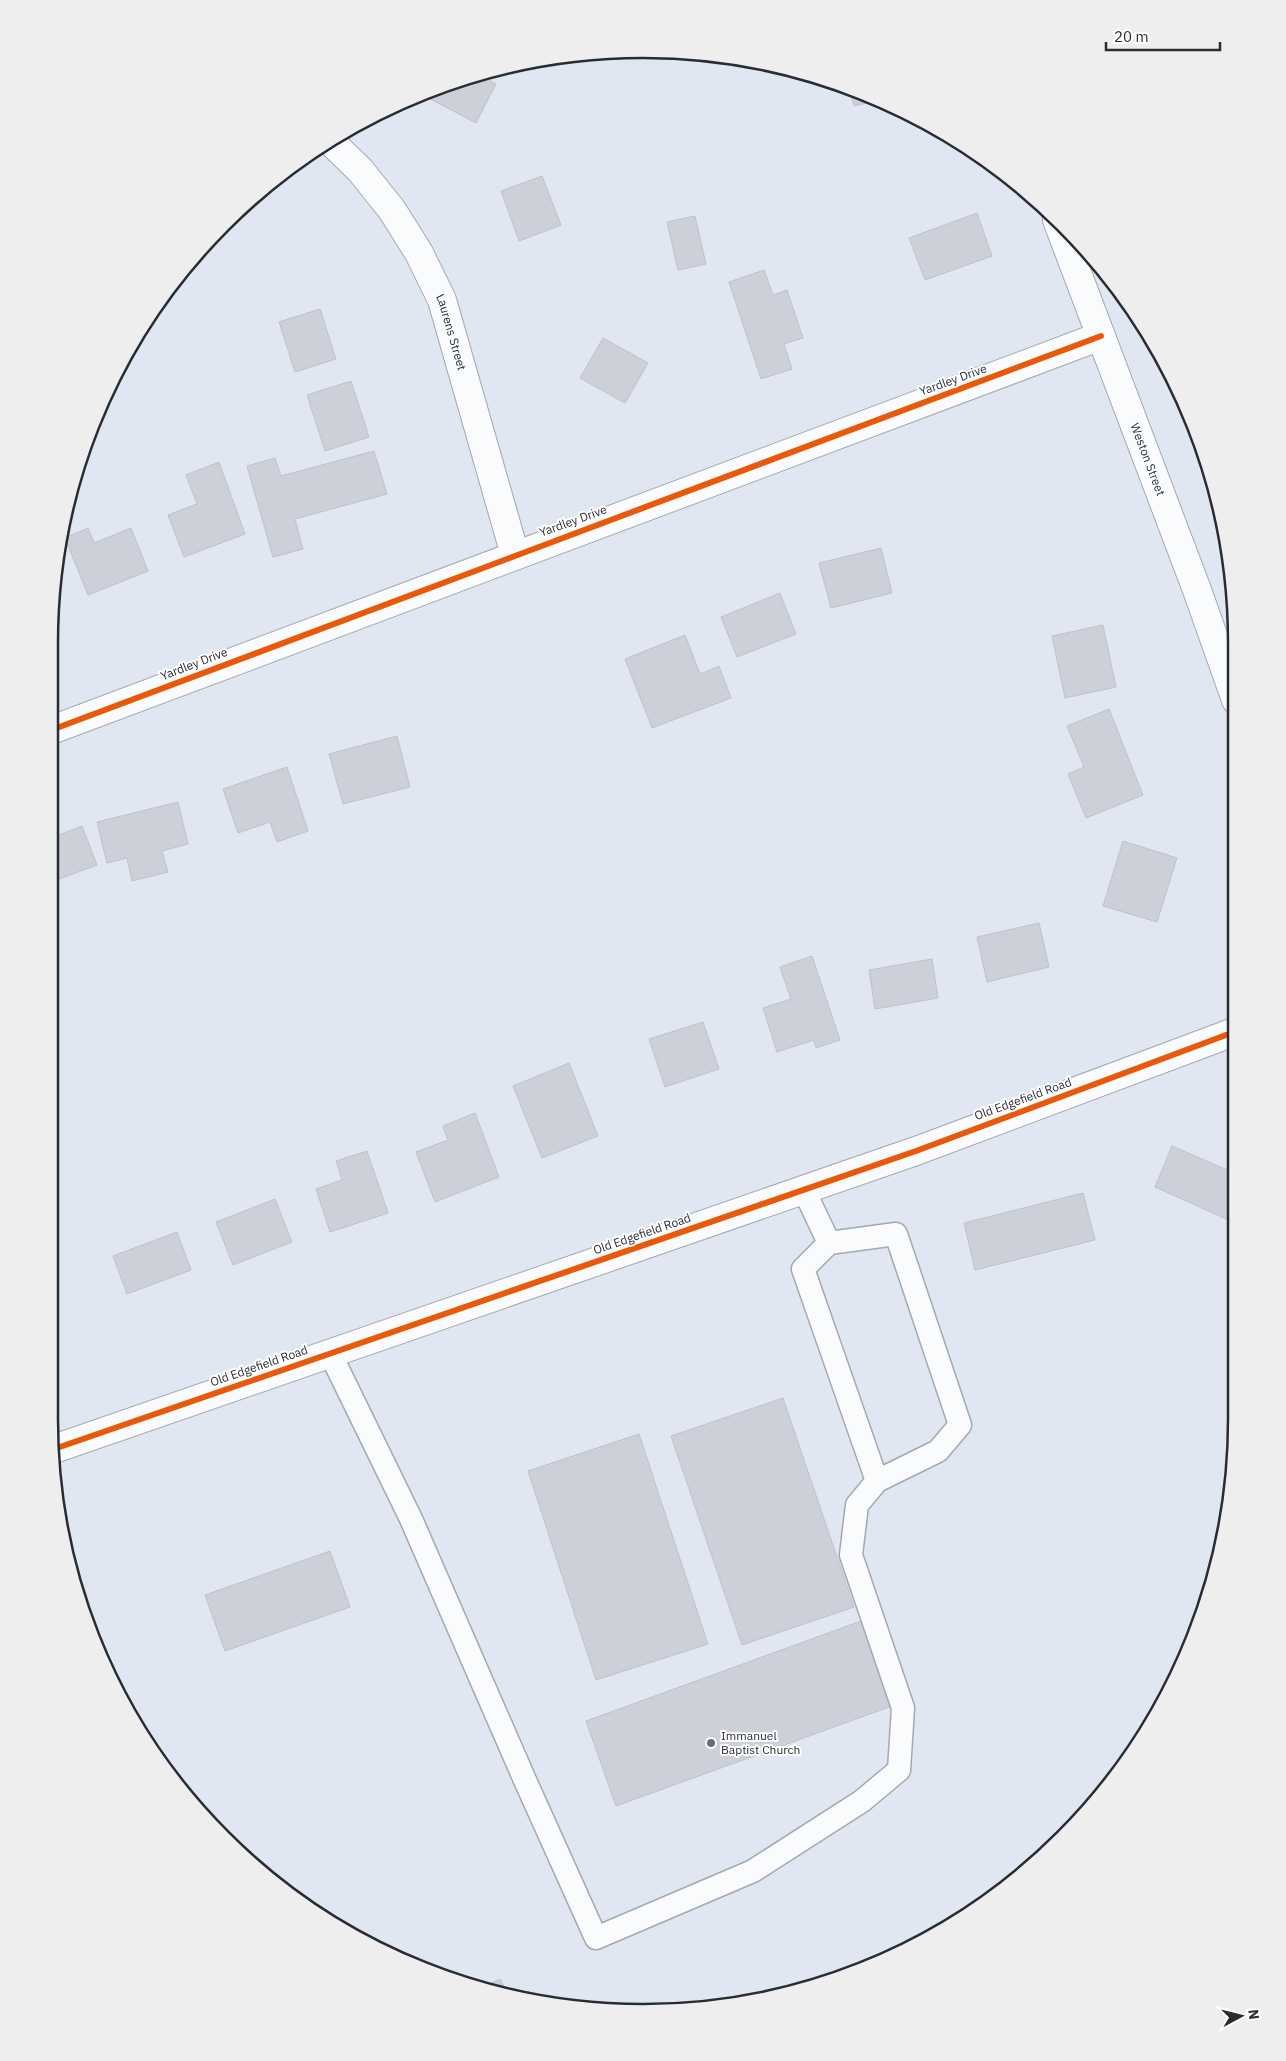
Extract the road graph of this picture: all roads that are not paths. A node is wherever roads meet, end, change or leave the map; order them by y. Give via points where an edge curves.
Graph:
1 (335, 145) edge
2 (1063, 235) edge
3 (1101, 336) junction
4 (515, 555) junction
5 (1228, 677) edge
6 (57, 729) edge
7 (1228, 1034) edge
8 (804, 1190) junction
9 (829, 1243) junction
10 (330, 1353) junction
11 (59, 1447) edge
12 (877, 1481) junction

1 - 4 street, Laurens Street via 392,210 442,300
2 - 3 street, Weston Street
3 - 4 street, Yardley Drive
3 - 5 street, Weston Street
4 - 6 street, Yardley Drive
7 - 8 street, Old Edgefield Road
8 - 9 lane
8 - 10 street, Old Edgefield Road
9 - 12 lane via 804,1269
9 - 12 lane via 896,1234 960,1426 938,1451
10 - 11 street, Old Edgefield Road
10 - 12 lane via 411,1519 596,1938 753,1871 862,1802 899,1770 903,1708 851,1555 857,1505

